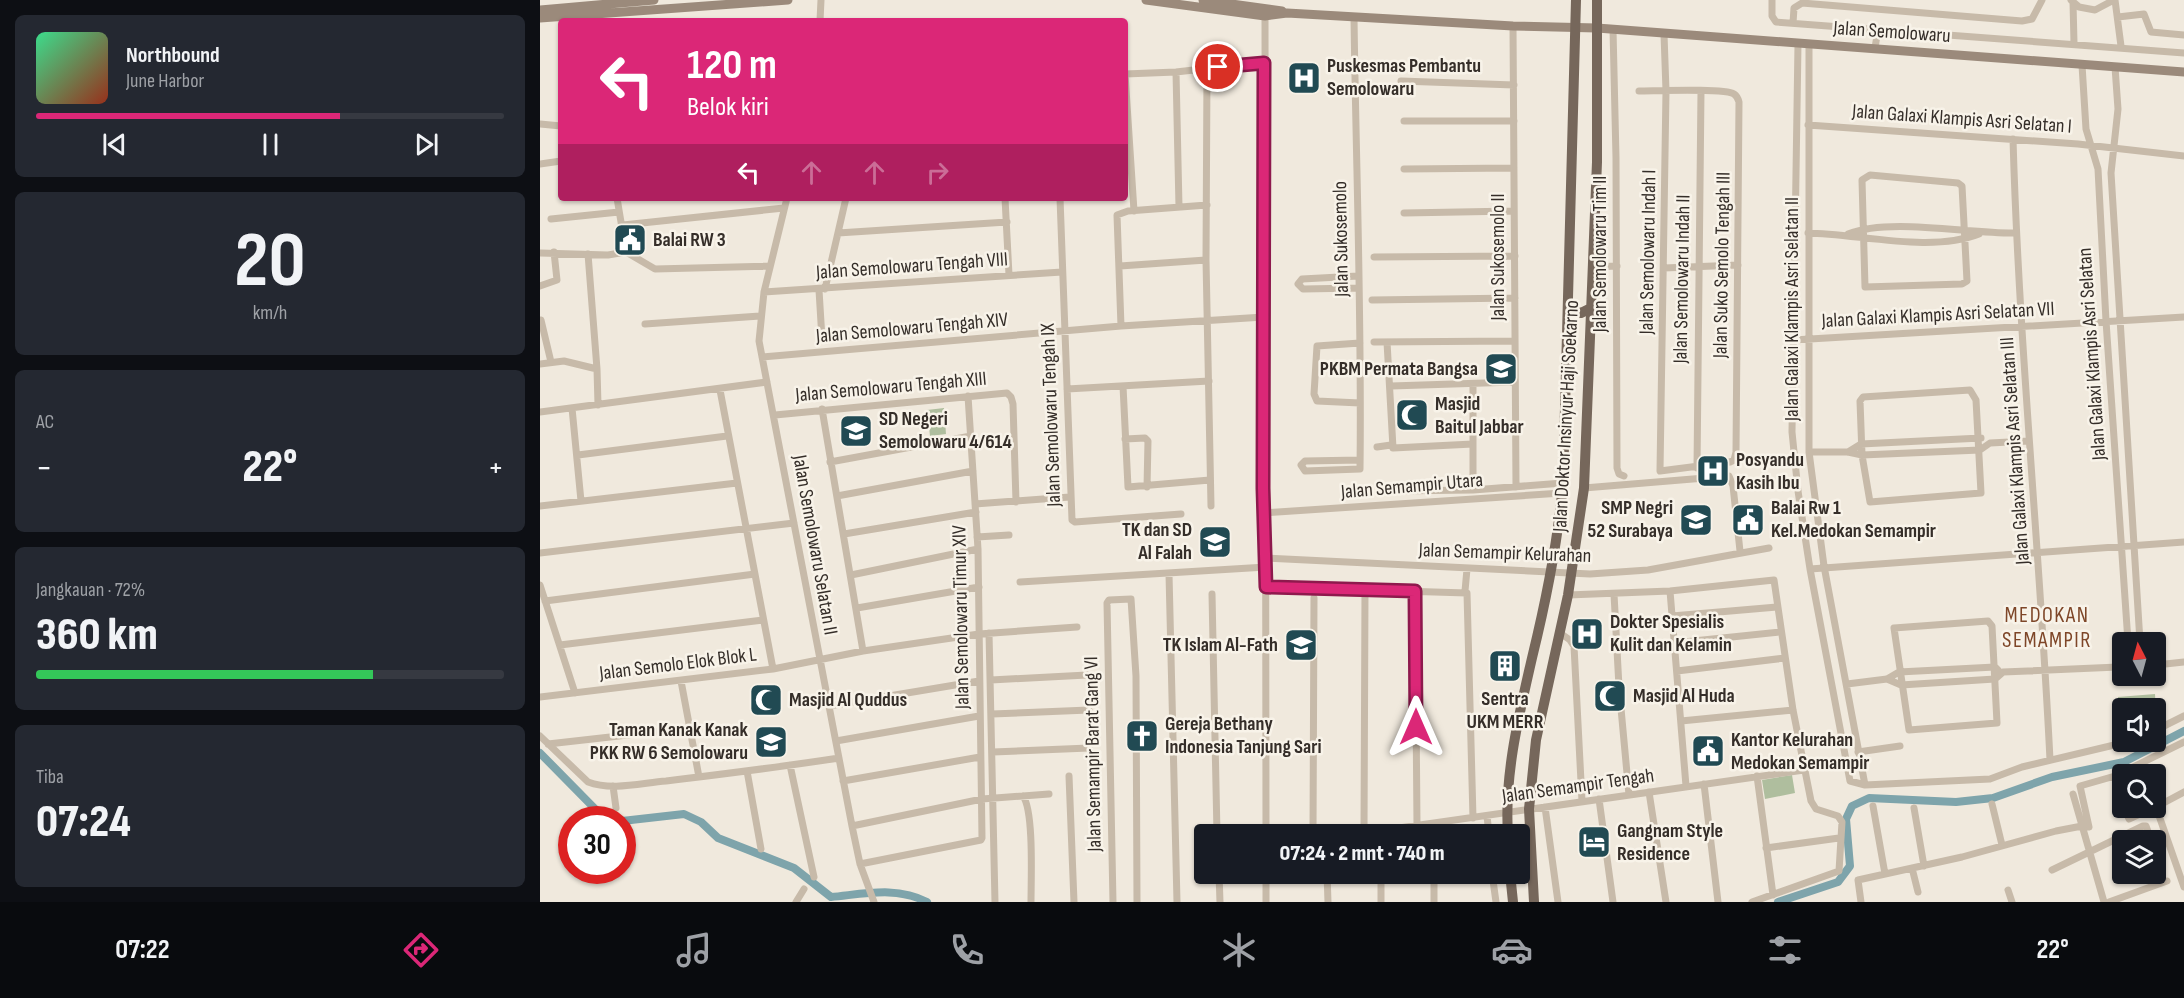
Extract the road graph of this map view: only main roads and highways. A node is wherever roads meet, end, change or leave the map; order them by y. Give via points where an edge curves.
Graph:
1 (654, 0) edge
2 (788, 0) edge
3 (1146, 0) edge
4 (1203, 0) edge
5 (1576, 0) edge
6 (1597, 0) edge
7 (629, 5) edge
8 (540, 10) edge
9 (1271, 13) junction
10 (594, 17) edge
11 (540, 18) edge
12 (1576, 27) junction
13 (1597, 28) junction
14 (2184, 72) edge
15 (1591, 308) junction
16 (1569, 309) junction
17 (1569, 340) junction
18 (1591, 340) junction
19 (1507, 824) edge
20 (1511, 884) edge
21 (1513, 902) edge
22 (1533, 902) edge

1 - 7 main road
2 - 7 main road
3 - 9 main road
4 - 9 main road
5 - 12 main road, Jalan Doktor Insinyur Haji Soekarno
6 - 13 main road, Jalan Doktor Insinyur Haji Soekarno
7 - 8 main road
7 - 10 main road
9 - 12 main road, Jalan Semolowaru
10 - 11 main road
12 - 13 main road, Jalan Semolowaru
12 - 16 main road, Jalan Doktor Insinyur Haji Soekarno
13 - 14 main road, Jalan Semolowaru via 1798,44 1877,38 2082,65
13 - 15 main road, Jalan Doktor Insinyur Haji Soekarno
15 - 16 main road via 1581,313
15 - 18 main road, Jalan Doktor Insinyur Haji Soekarno
16 - 17 main road, Jalan Doktor Insinyur Haji Soekarno
17 - 18 main road via 1580,334
17 - 19 main road, Jalan Doktor Insinyur Haji Soekarno via 1563,488 1551,573 1517,727
18 - 22 main road, Jalan Doktor Insinyur Haji Soekarno via 1584,488 1568,595 1536,740 1529,809
20 - 21 main road

